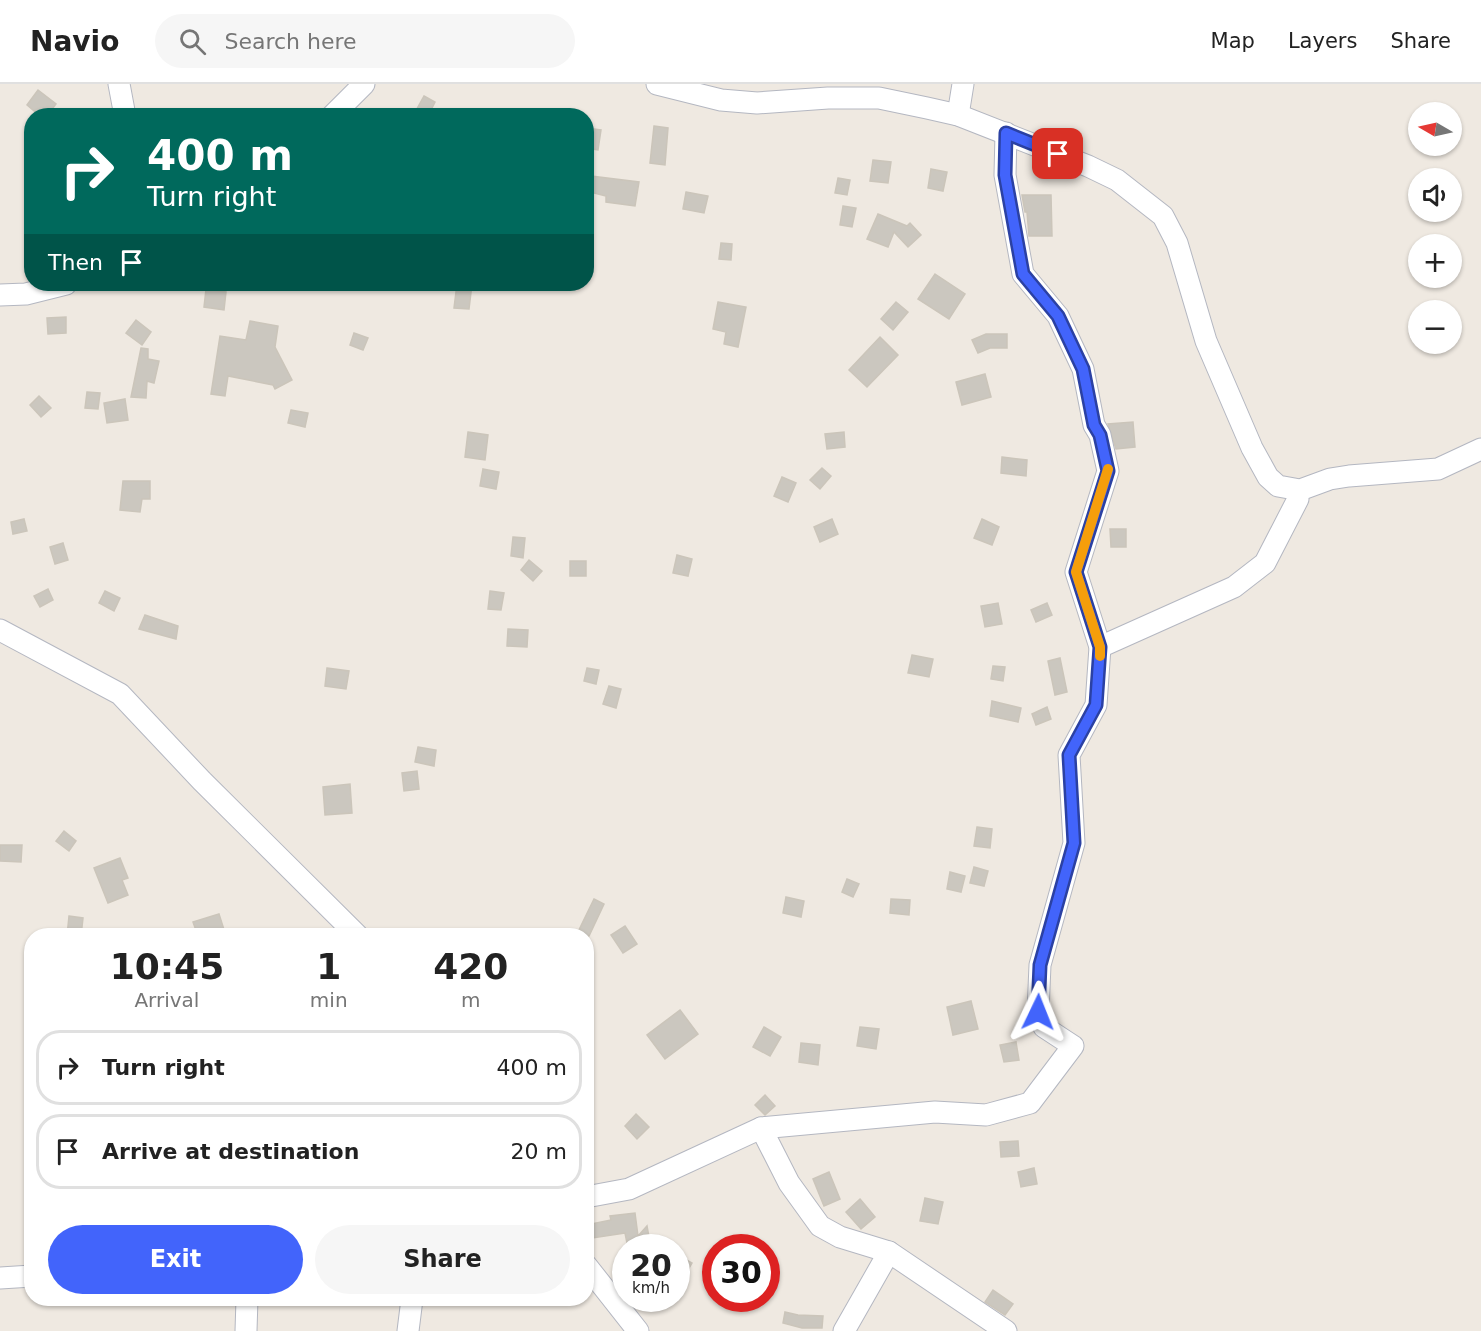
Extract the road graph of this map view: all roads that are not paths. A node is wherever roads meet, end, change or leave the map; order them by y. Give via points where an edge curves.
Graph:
1 (119, 84) edge
2 (364, 84) edge
3 (657, 84) edge
4 (963, 84) edge
5 (124, 108) edge
6 (340, 108) edge
7 (958, 115) junction
8 (1006, 133) junction
9 (38, 291) edge
10 (0, 295) edge
11 (1481, 449) edge
12 (1298, 499) dead end
13 (0, 630) edge
14 (1100, 647) junction
15 (350, 928) edge
16 (761, 1128) junction
17 (594, 1196) edge
18 (889, 1252) junction
19 (594, 1275) edge
20 (24, 1276) edge
21 (0, 1278) edge
22 (247, 1306) edge
23 (411, 1306) edge
24 (246, 1331) edge
25 (408, 1331) edge
26 (638, 1331) edge
27 (844, 1331) edge
28 (1006, 1331) edge

1 - 5 street
2 - 6 street
3 - 7 street via 721,100 879,98
4 - 7 street
7 - 8 street
8 - 11 street via 1117,180 1163,216 1177,243 1206,341 1243,428 1268,477 1278,486 1300,490 1349,476 1438,469
8 - 14 street via 1005,175 1023,274 1058,316 1083,369 1108,471 1076,572
9 - 10 street
12 - 14 street via 1265,563 1234,587
13 - 15 street via 120,694
14 - 16 street via 1096,705 1069,755 1074,843 1040,965 1038,1012 1044,1027 1073,1046 1030,1103 986,1115 935,1112
16 - 17 street via 629,1189
16 - 18 street via 789,1183 820,1226 840,1237
18 - 27 street
18 - 28 street
19 - 26 street
20 - 21 street
22 - 24 street
23 - 25 street

